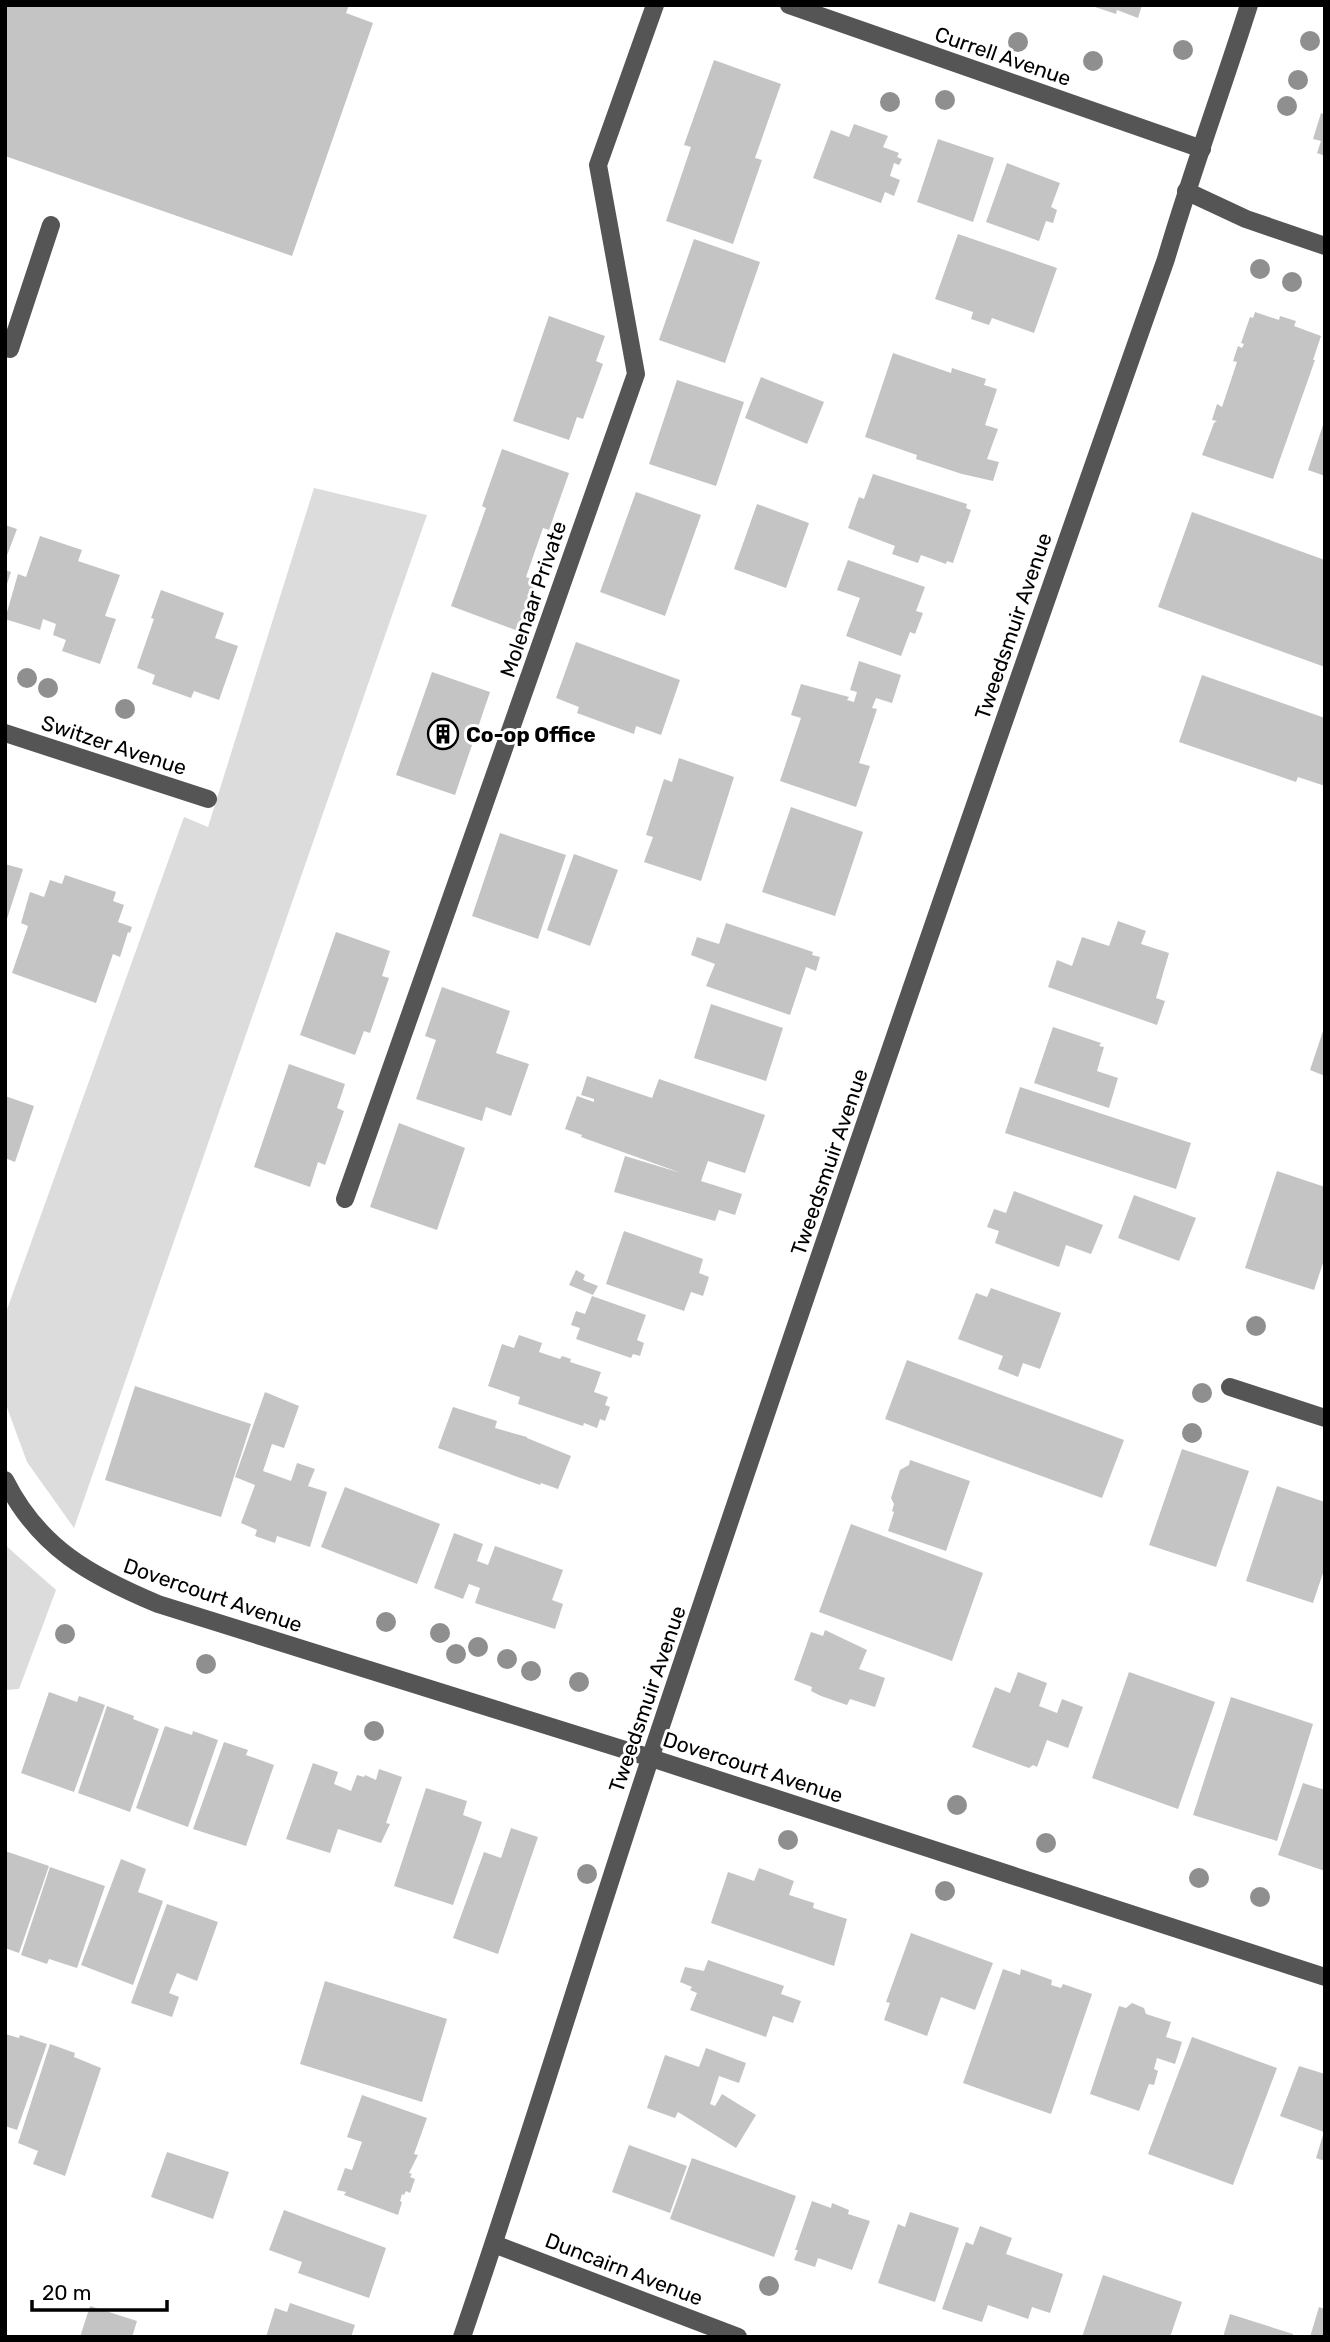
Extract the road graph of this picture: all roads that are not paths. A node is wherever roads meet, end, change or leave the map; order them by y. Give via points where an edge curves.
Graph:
1 (654, 5) edge
2 (789, 5) edge
3 (1250, 5) edge
4 (1202, 149) junction
5 (1186, 191) junction
6 (51, 225) dead end
7 (1325, 246) edge
8 (10, 349) dead end
9 (5, 733) edge
10 (208, 799) dead end
11 (345, 1199) dead end
12 (1230, 1387) dead end
13 (1325, 1418) edge
14 (5, 1480) edge
15 (650, 1758) junction
16 (1325, 1977) edge
17 (494, 2244) junction
18 (461, 2337) edge
19 (738, 2337) edge

1 - 11 street, Molenaar Private via 598,165 636,374
2 - 4 street, Currell Avenue
3 - 4 street, Tweedsmuir Avenue
4 - 5 street, Tweedsmuir Avenue
5 - 7 street via 1245,219
5 - 15 street, Tweedsmuir Avenue
6 - 8 street
9 - 10 street, Switzer Avenue
12 - 13 street
14 - 15 street, Dovercourt Avenue via 33,1525 56,1549 133,1594
15 - 16 street, Dovercourt Avenue
15 - 17 street, Tweedsmuir Avenue
17 - 18 street, Tweedsmuir Avenue
17 - 19 street, Duncairn Avenue

